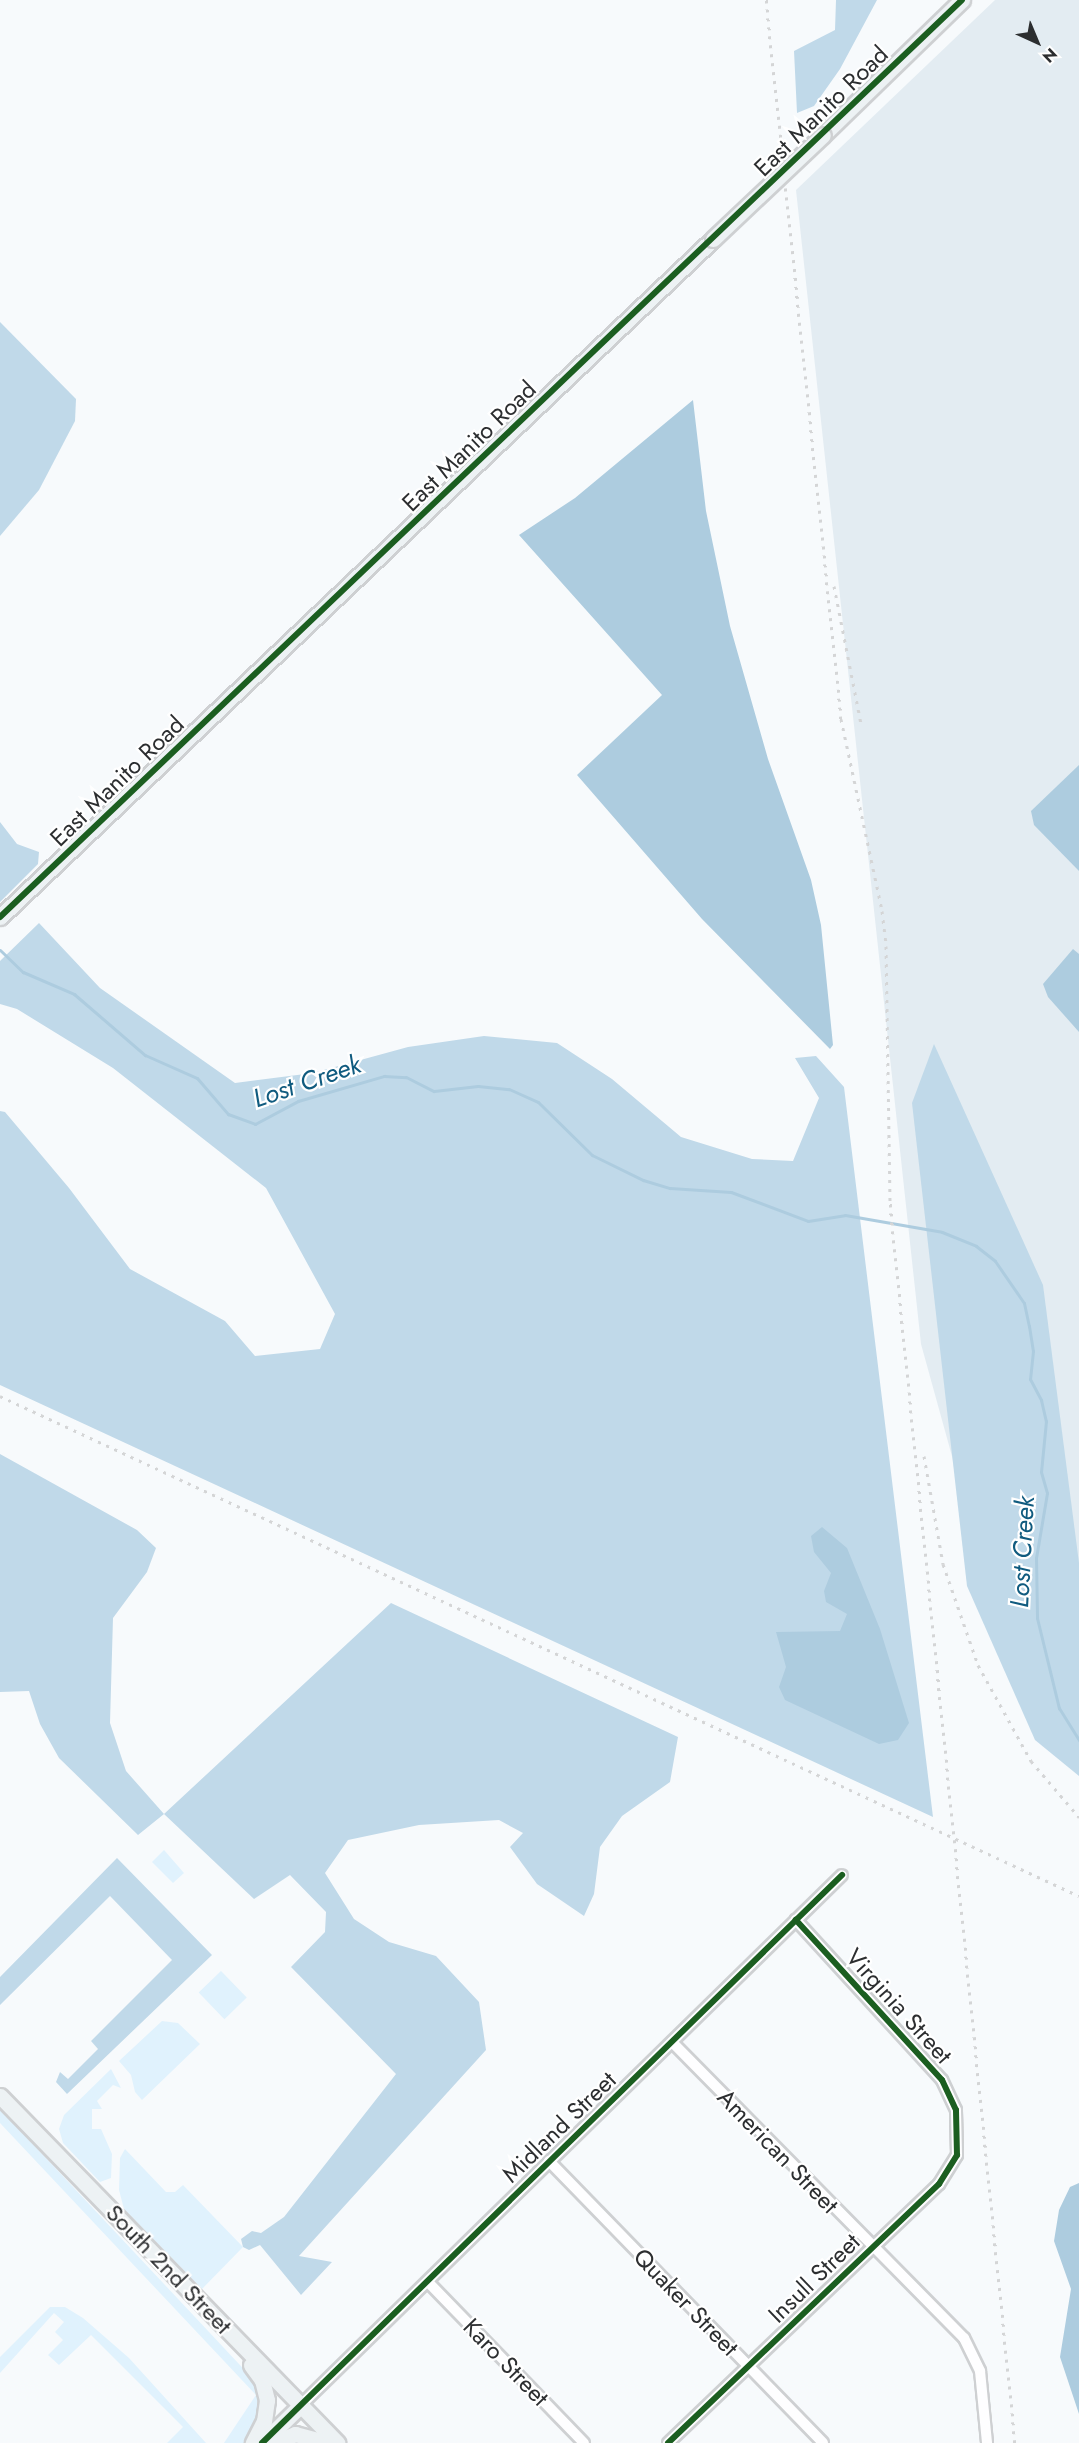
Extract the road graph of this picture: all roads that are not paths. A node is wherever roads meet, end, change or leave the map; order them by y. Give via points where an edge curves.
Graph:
1 (962, 0) edge
2 (1, 916) edge
3 (842, 1875) dead end
4 (796, 1920) junction
5 (672, 2042) junction
6 (0, 2096) edge
7 (958, 2125) joint
8 (549, 2161) junction
9 (871, 2248) junction
10 (428, 2282) junction
11 (219, 2321) junction
12 (748, 2366) junction
13 (301, 2405) junction
14 (987, 2440) edge
15 (253, 2443) edge
16 (262, 2443) edge
17 (273, 2443) edge
18 (328, 2443) edge
19 (337, 2443) edge
20 (584, 2443) edge
21 (668, 2443) edge
22 (823, 2443) edge

1 - 2 street, East Manito Road, bridge
3 - 4 street, Midland Street
4 - 5 street, Midland Street
4 - 7 street, Virginia Street via 936,2072 951,2095
5 - 8 street, Midland Street
5 - 9 street, American Street
6 - 11 street, South 2nd Street
7 - 9 street, Insull Street via 957,2155 946,2177
8 - 10 street, Midland Street
8 - 12 street, Quaker Street
9 - 12 street, Insull Street
9 - 14 street, American Street via 970,2346 980,2371
10 - 13 street, Midland Street
10 - 20 street, Karo Street
11 - 13 street, South 2nd Street
11 - 15 street via 266,2389 266,2412
12 - 21 street, Insull Street
12 - 22 street, Quaker Street
13 - 16 street
13 - 19 street, South 2nd Street
17 - 18 street via 295,2434

